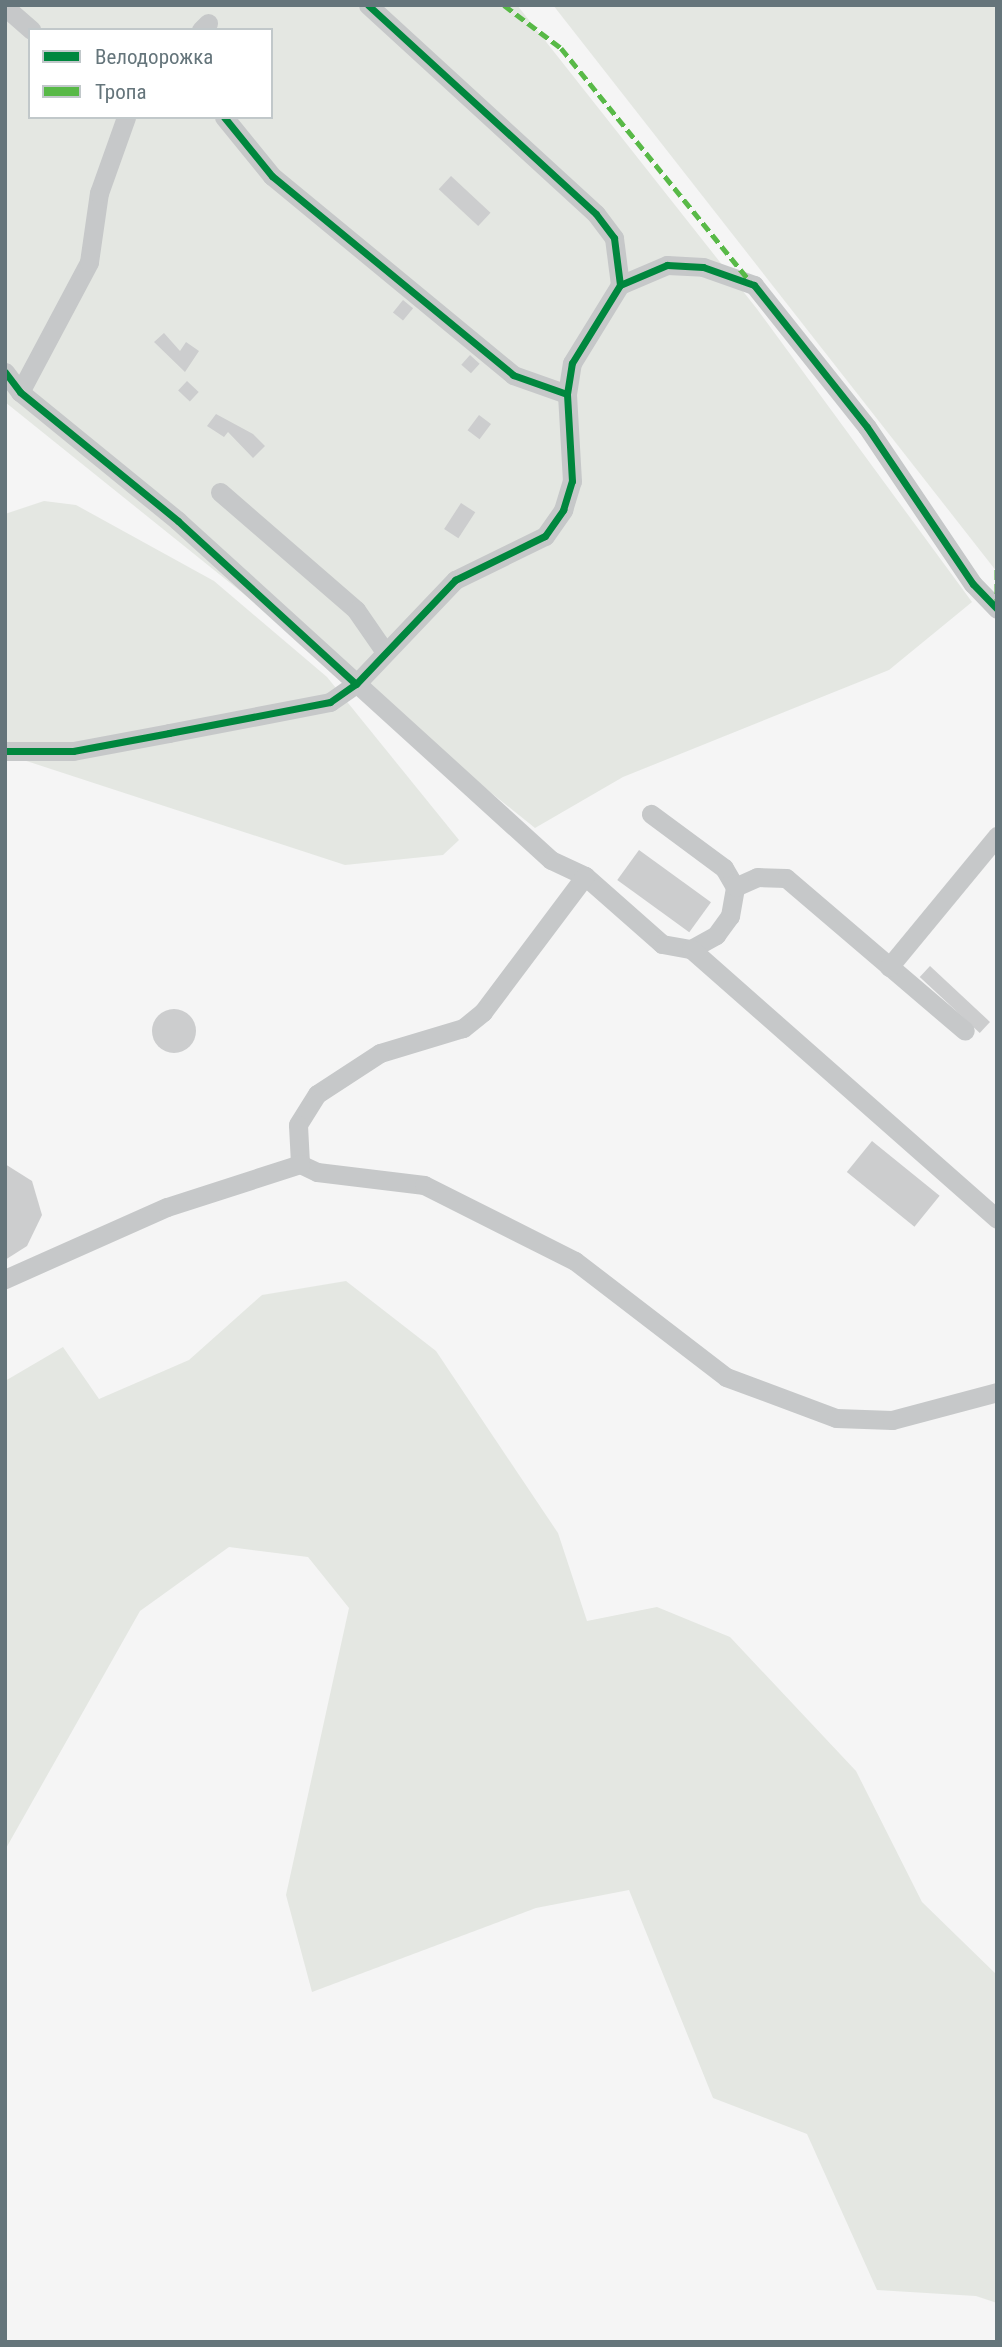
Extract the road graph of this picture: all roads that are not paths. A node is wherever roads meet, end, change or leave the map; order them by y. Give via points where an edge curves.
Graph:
1 (368, 5) edge
2 (5, 7) edge
3 (29, 28) edge
4 (125, 119) edge
5 (226, 119) edge
6 (621, 285) junction
7 (5, 372) edge
8 (20, 392) junction
9 (567, 394) junction
10 (220, 492) dead end
11 (997, 609) edge
12 (385, 652) junction
13 (356, 684) junction
14 (5, 751) edge
15 (651, 814) dead end
16 (997, 836) edge
17 (584, 876) junction
18 (735, 887) junction
19 (691, 948) junction
20 (889, 967) junction
21 (965, 1031) dead end
22 (300, 1164) junction
23 (997, 1219) edge
24 (5, 1279) edge
25 (997, 1392) edge

1 - 6 street via 596,214 614,238
2 - 3 street
4 - 8 street via 99,193 89,262
5 - 9 street via 272,176 513,375
6 - 9 street via 572,363
6 - 11 street via 667,265 703,267 754,285 867,427 972,584
7 - 8 street
8 - 13 street via 178,520
9 - 12 street via 572,481 563,510 545,536 455,580
10 - 12 street via 356,610
12 - 13 street
13 - 14 street via 331,702 169,733 73,751
13 - 17 street via 551,860
15 - 18 street via 724,867
16 - 20 street
17 - 19 street via 662,944
17 - 22 street via 483,1012 463,1028 380,1053 317,1094 298,1125
18 - 19 street via 730,916 716,935
18 - 20 street via 757,877 786,878
19 - 23 street
20 - 21 street
22 - 24 street via 167,1207
22 - 25 street via 317,1172 424,1185 575,1261 726,1377 836,1418 892,1420

